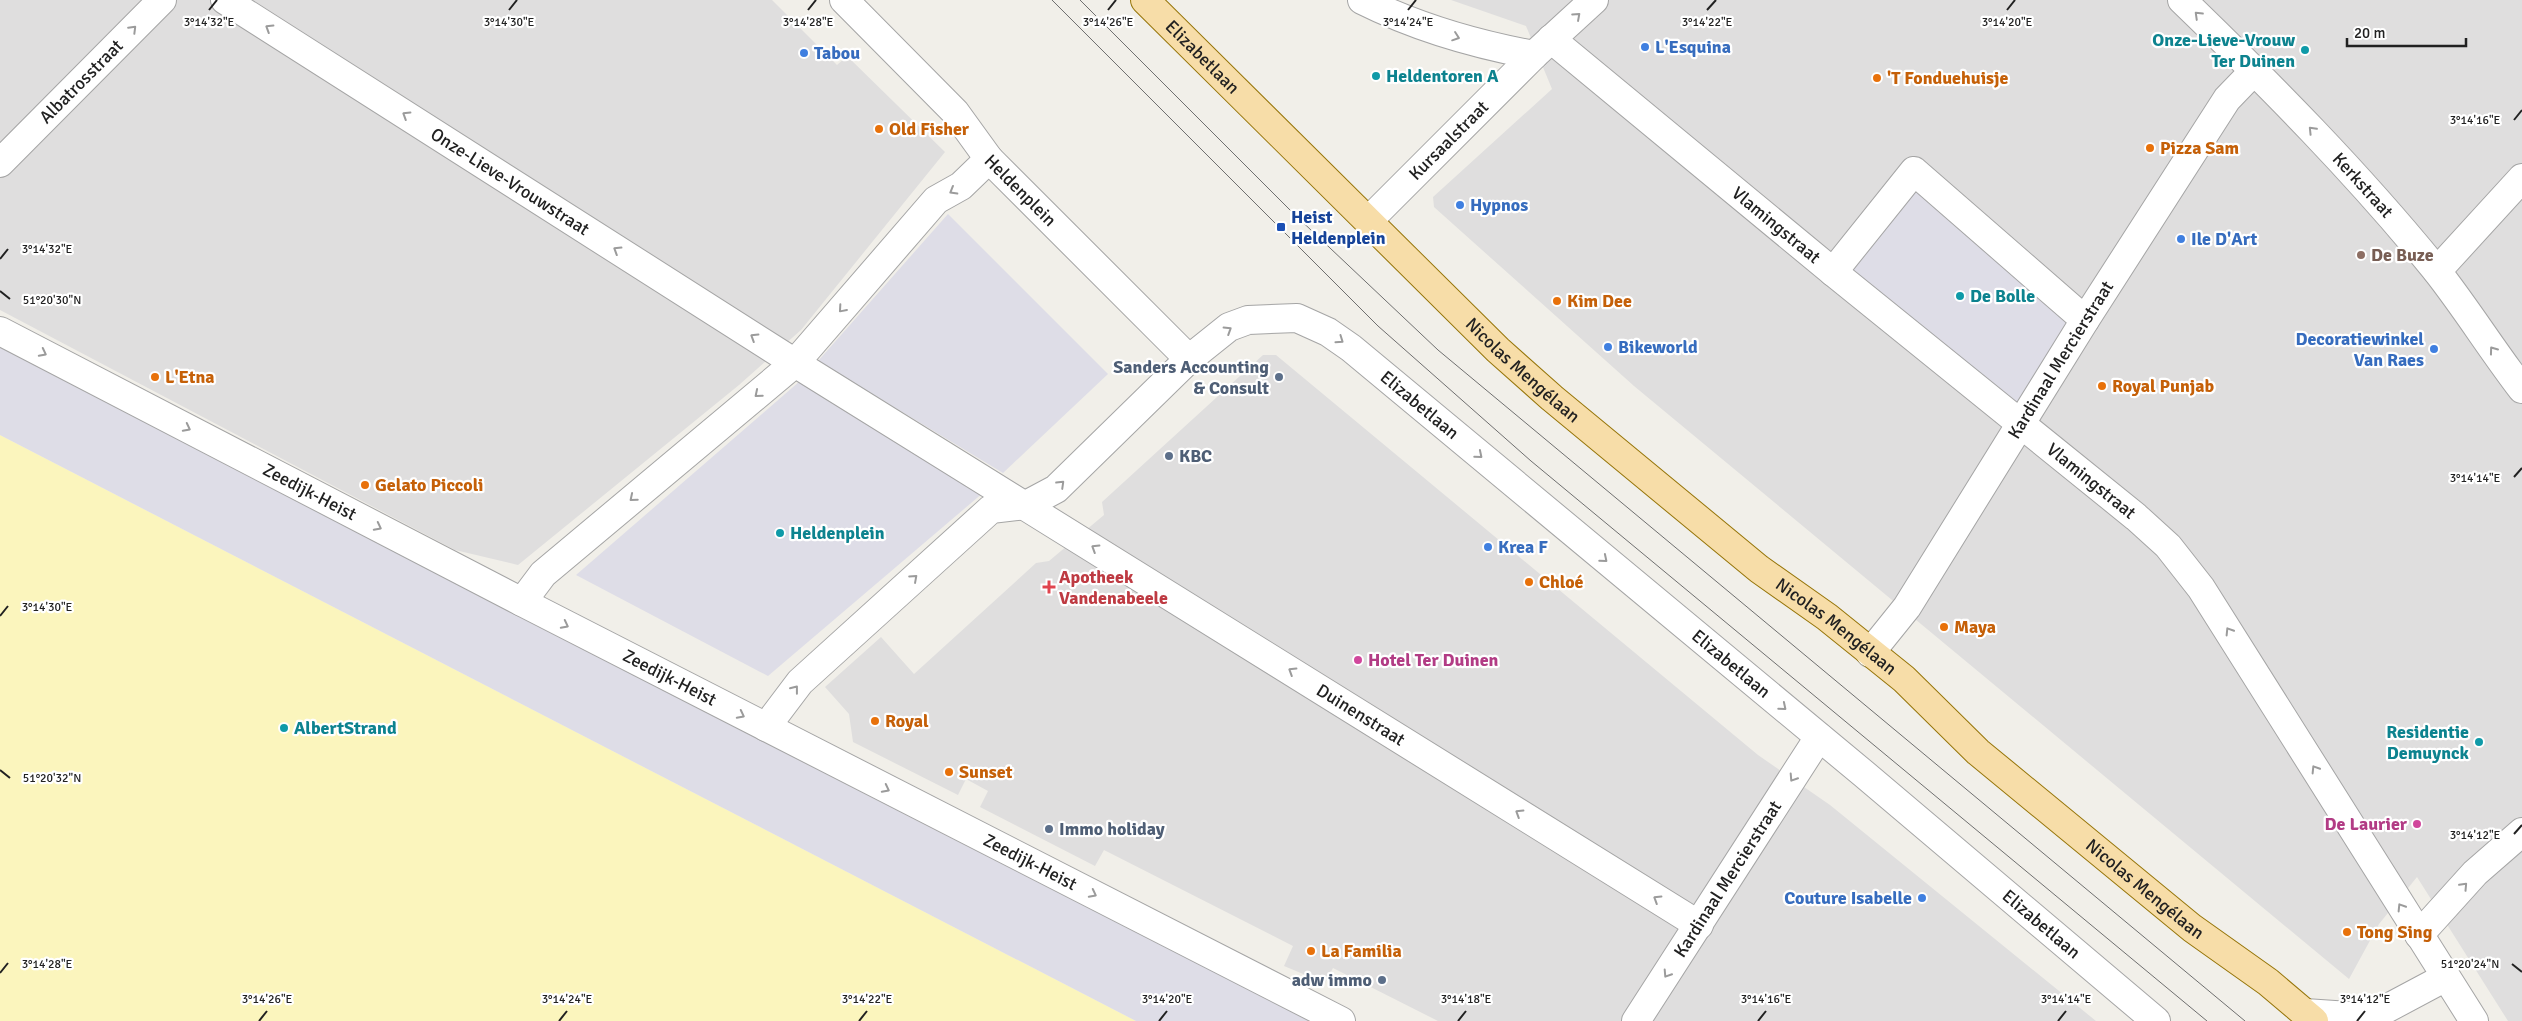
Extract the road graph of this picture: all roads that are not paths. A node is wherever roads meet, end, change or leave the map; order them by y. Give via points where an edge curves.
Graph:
1 (162, 0) edge
2 (225, 0) edge
3 (844, 0) edge
4 (1145, 0) edge
5 (1362, 0) edge
6 (1594, 0) edge
7 (2182, 0) edge
8 (1543, 47) junction
9 (2255, 70) junction
10 (990, 159) junction
11 (0, 163) edge
12 (2522, 178) edge
13 (1368, 221) junction
14 (2436, 271) junction
15 (1833, 272) junction
16 (2085, 320) junction
17 (0, 331) edge
18 (1189, 359) junction
19 (795, 363) junction
20 (2521, 385) edge
21 (2022, 423) junction
22 (1026, 505) junction
23 (522, 602) junction
24 (1870, 653) junction
25 (766, 727) junction
26 (1819, 737) junction
27 (2522, 832) edge
28 (1698, 924) junction
29 (2419, 935) junction
30 (2446, 977) junction
31 (2310, 1017) edge
32 (1340, 1021) edge
33 (1636, 1021) edge
34 (2156, 1021) edge
35 (2474, 1021) edge

11 -> 1 street, Albatrosstraat
19 -> 2 street, Onze-Lieve-Vrouwstraat
3 - 10 street via 954,112
4 - 13 main road, Elizabetlaan
5 -> 8 street via 1391,14 1476,44
8 -> 6 street, Kursaalstraat
9 -> 7 street, Kerkstraat
8 - 13 street, Kursaalstraat
8 - 15 street, Vlamingstraat
14 -> 9 street, Kerkstraat via 2353,173
9 - 16 street, Kardinaal Mercierstraat via 2227,99
10 - 18 street, Heldenplein
10 -> 19 street, Heldenplein via 961,186 936,200
12 - 14 street
13 - 24 main road, Nicolas Mengélaan via 1498,350 1552,398 1759,569 1827,617
20 -> 14 street, Kerkstraat
15 - 16 street via 1914,171
15 - 21 street, Vlamingstraat
16 - 21 street, Kardinaal Mercierstraat
17 -> 23 street, Zeedijk-Heist
22 -> 18 street via 1056,490
18 -> 26 street, Elizabetlaan via 1229,327 1248,320 1297,318 1328,332
19 - 22 street
19 -> 23 street, Heldenplein via 543,574
21 - 24 street, Kardinaal Mercierstraat via 1907,607
29 -> 21 street, Vlamingstraat via 2201,588 2168,546 2149,528
25 -> 22 street via 800,682 991,508
28 -> 22 street, Duinenstraat
23 -> 25 street, Zeedijk-Heist
24 - 31 main road, Nicolas Mengélaan via 1904,679 1978,752 2192,928 2268,982
25 -> 32 street, Zeedijk-Heist
26 -> 28 street, Kardinaal Mercierstraat
26 - 34 street, Elizabetlaan
29 -> 27 street via 2475,873
28 -> 33 street, Kardinaal Mercierstraat
29 - 30 street, Vlamingstraat
30 - 31 street via 2364,1017
30 - 35 street, Vlamingstraat

